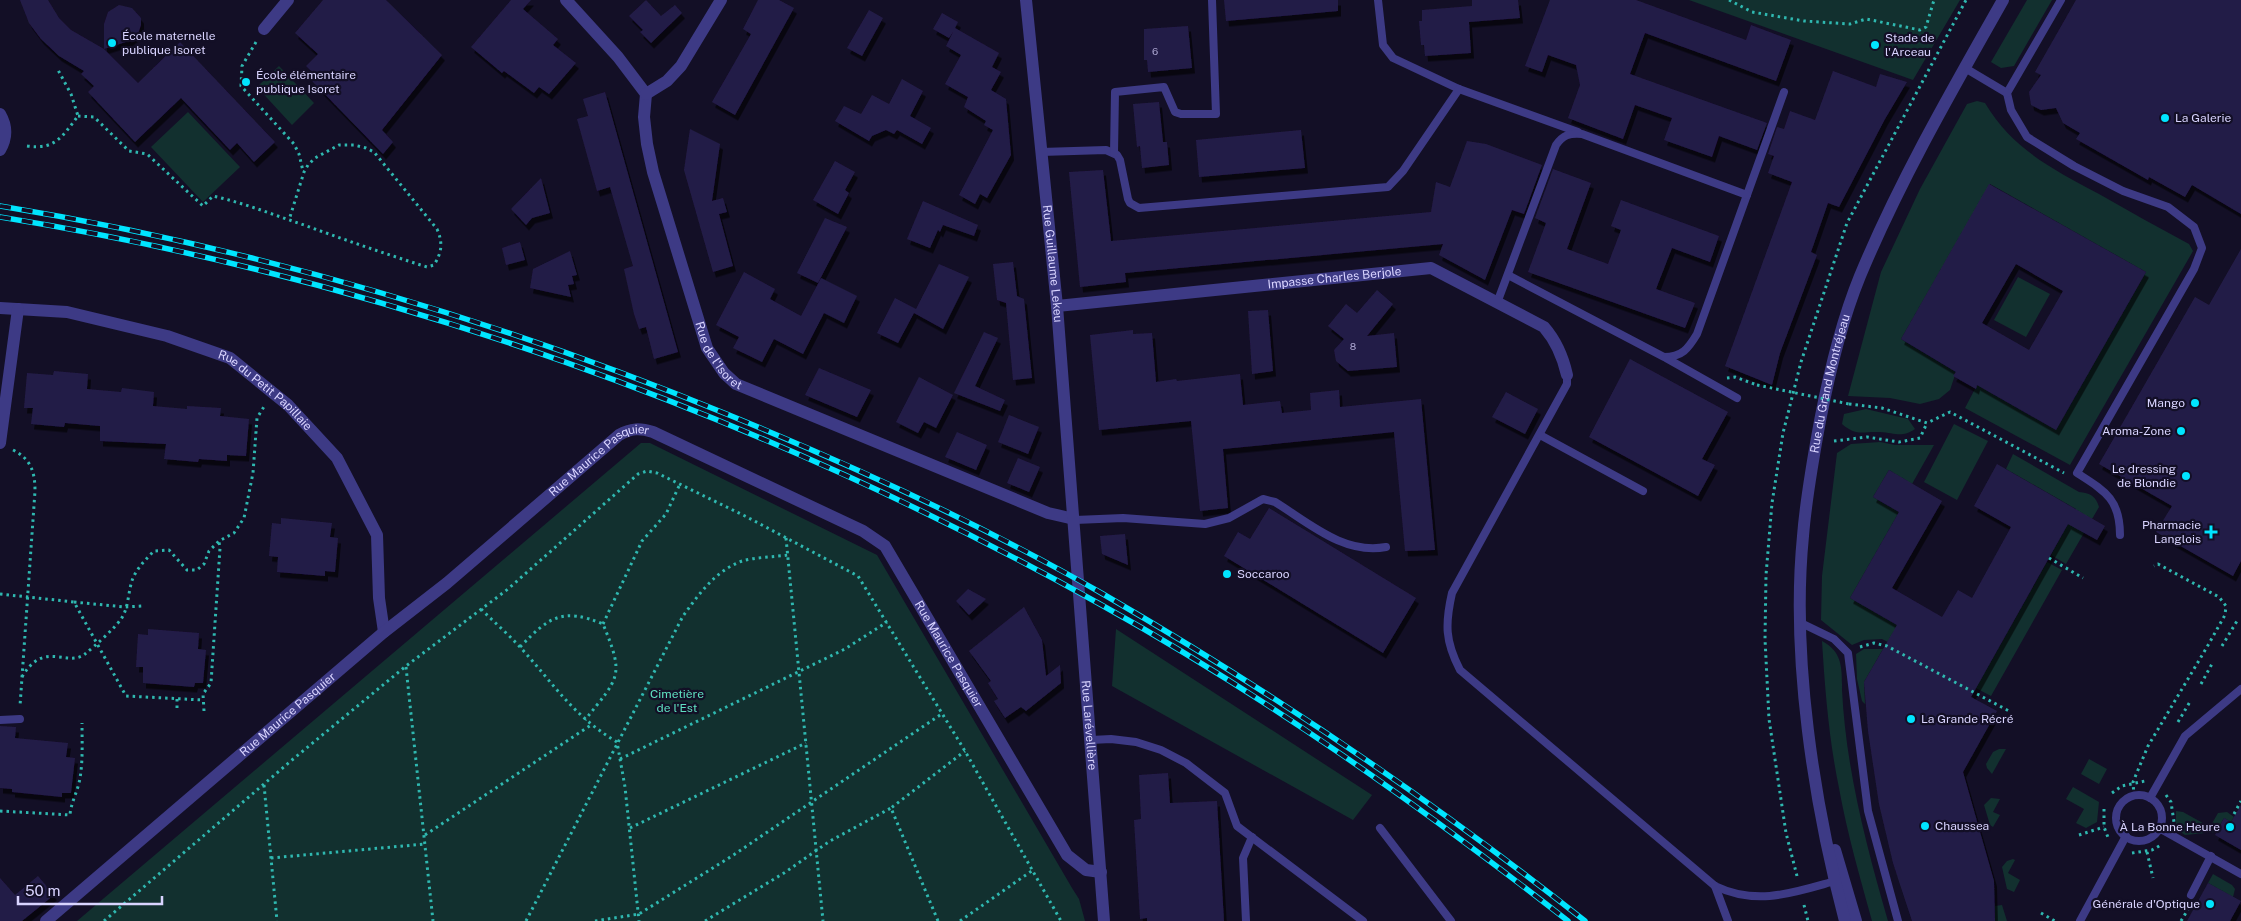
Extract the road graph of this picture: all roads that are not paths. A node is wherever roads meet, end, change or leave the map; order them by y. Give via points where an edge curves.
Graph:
1 (288, 0) edge
2 (566, 0) edge
3 (721, 0) edge
4 (1026, 0) edge
5 (1212, 0) edge
6 (1378, 0) edge
7 (2003, 0) edge
8 (2061, 0) edge
9 (264, 29) road end
10 (1965, 68) junction
11 (1459, 89) junction
12 (1784, 92) dead end
13 (2007, 93) junction
14 (646, 94) junction
15 (0, 114) edge
16 (1582, 134) junction
17 (0, 150) edge
18 (1041, 152) junction
19 (1114, 153) junction
20 (1747, 195) junction
21 (1508, 275) junction
22 (1497, 303) junction
23 (1057, 306) junction
24 (0, 308) edge
25 (18, 309) junction
26 (1664, 358) junction
27 (1567, 375) joint
28 (1737, 398) dead end
29 (1540, 435) junction
30 (4, 446) edge
31 (1643, 491) dead end
32 (1075, 522) junction
33 (2120, 535) dead end
34 (1386, 547) dead end
35 (1801, 623) junction
36 (384, 632) junction
37 (2241, 689) edge
38 (20, 719) dead end
39 (0, 720) edge
40 (1090, 740) junction
41 (2150, 798) junction
42 (1820, 802) junction
43 (1380, 828) dead end
44 (2160, 828) junction
45 (2126, 836) junction
46 (1252, 837) junction
47 (2211, 856) junction
48 (1100, 872) junction
49 (2241, 874) edge
50 (1834, 881) junction
51 (1715, 886) junction
52 (2191, 894) dead end
53 (46, 921) edge
54 (1104, 921) edge
55 (1246, 921) edge
56 (1363, 921) edge
57 (1451, 921) edge
58 (1728, 921) edge
59 (1845, 921) edge
60 (1856, 921) edge
61 (1898, 921) edge
62 (2080, 921) edge

1 - 9 street
2 - 14 street via 618,56
3 - 14 street via 681,66 667,81
4 - 18 street, Rue Guillaume Lekeu
5 - 19 lane via 1216,114 1175,112 1164,87 1115,92
6 - 11 lane via 1380,32 1386,52
7 - 10 street, Rue du Grand Montréjeau
8 - 13 lane
10 - 13 lane
10 - 35 street, Rue du Grand Montréjeau via 1920,148 1866,262 1829,377 1802,536
11 - 16 lane
11 - 19 lane via 1403,171 1388,186 1139,208 1128,199 1120,160
12 - 20 lane
13 - 33 lane via 2011,110 2027,137 2123,191 2168,207 2194,227 2202,248 2194,269 2077,473 2106,492 2117,511
14 - 32 street, Rue de l'Isoret via 646,144 653,172 701,334 724,374 736,384
15 - 17 street via 5,128
16 - 20 lane
16 - 21 lane via 1563,136 1556,145
18 - 19 lane via 1106,150
18 - 23 street, Rue Guillaume Lekeu
20 - 26 lane via 1697,334 1686,352
21 - 22 lane
21 - 26 lane
22 - 23 street, Impasse Charles Berjole via 1431,268
22 - 27 street, Impasse Charles Berjole via 1544,327 1554,338
23 - 32 street, Rue Guillaume Lekeu
24 - 25 street, Rue du Petit Papillaie
25 - 30 street
25 - 36 street, Rue du Petit Papillaie via 67,312 167,336 230,358 288,405 337,458 376,535 379,604
26 - 28 lane
27 - 29 lane via 1567,384
29 - 31 lane
29 - 51 lane via 1452,593 1446,626 1452,654 1460,670
32 - 34 lane via 1123,518 1205,524 1229,518 1258,501 1269,500 1348,546 1368,550
32 - 40 street, Rue Larévellière
35 - 42 street, Rue du Grand Montréjeau via 1810,739
35 - 61 lane via 1834,639 1848,653 1868,811
36 - 48 street, Rue Maurice Pasquier via 619,435 628,430 654,432 863,531 885,546 1067,855 1086,870
36 - 53 street, Rue Maurice Pasquier
37 - 41 lane via 2185,736
38 - 39 lane
40 - 46 lane via 1136,742 1186,763 1225,792 1237,826
40 - 48 street, Rue Larévellière
41 - 44 lane via 2161,811
41 - 45 lane via 2134,796 2122,803 2117,815 2119,827
42 - 50 street, Rue du Grand Montréjeau
42 - 60 street, Rue du Grand Montréjeau
43 - 57 lane
44 - 45 lane via 2147,839
44 - 47 lane
45 - 62 lane
46 - 55 lane via 1243,858
46 - 56 lane
47 - 49 lane
47 - 52 lane
48 - 54 street, Rue Larévellière
50 - 51 lane via 1765,897 1731,893
50 - 59 street, Rue du Grand Montréjeau
51 - 58 lane

